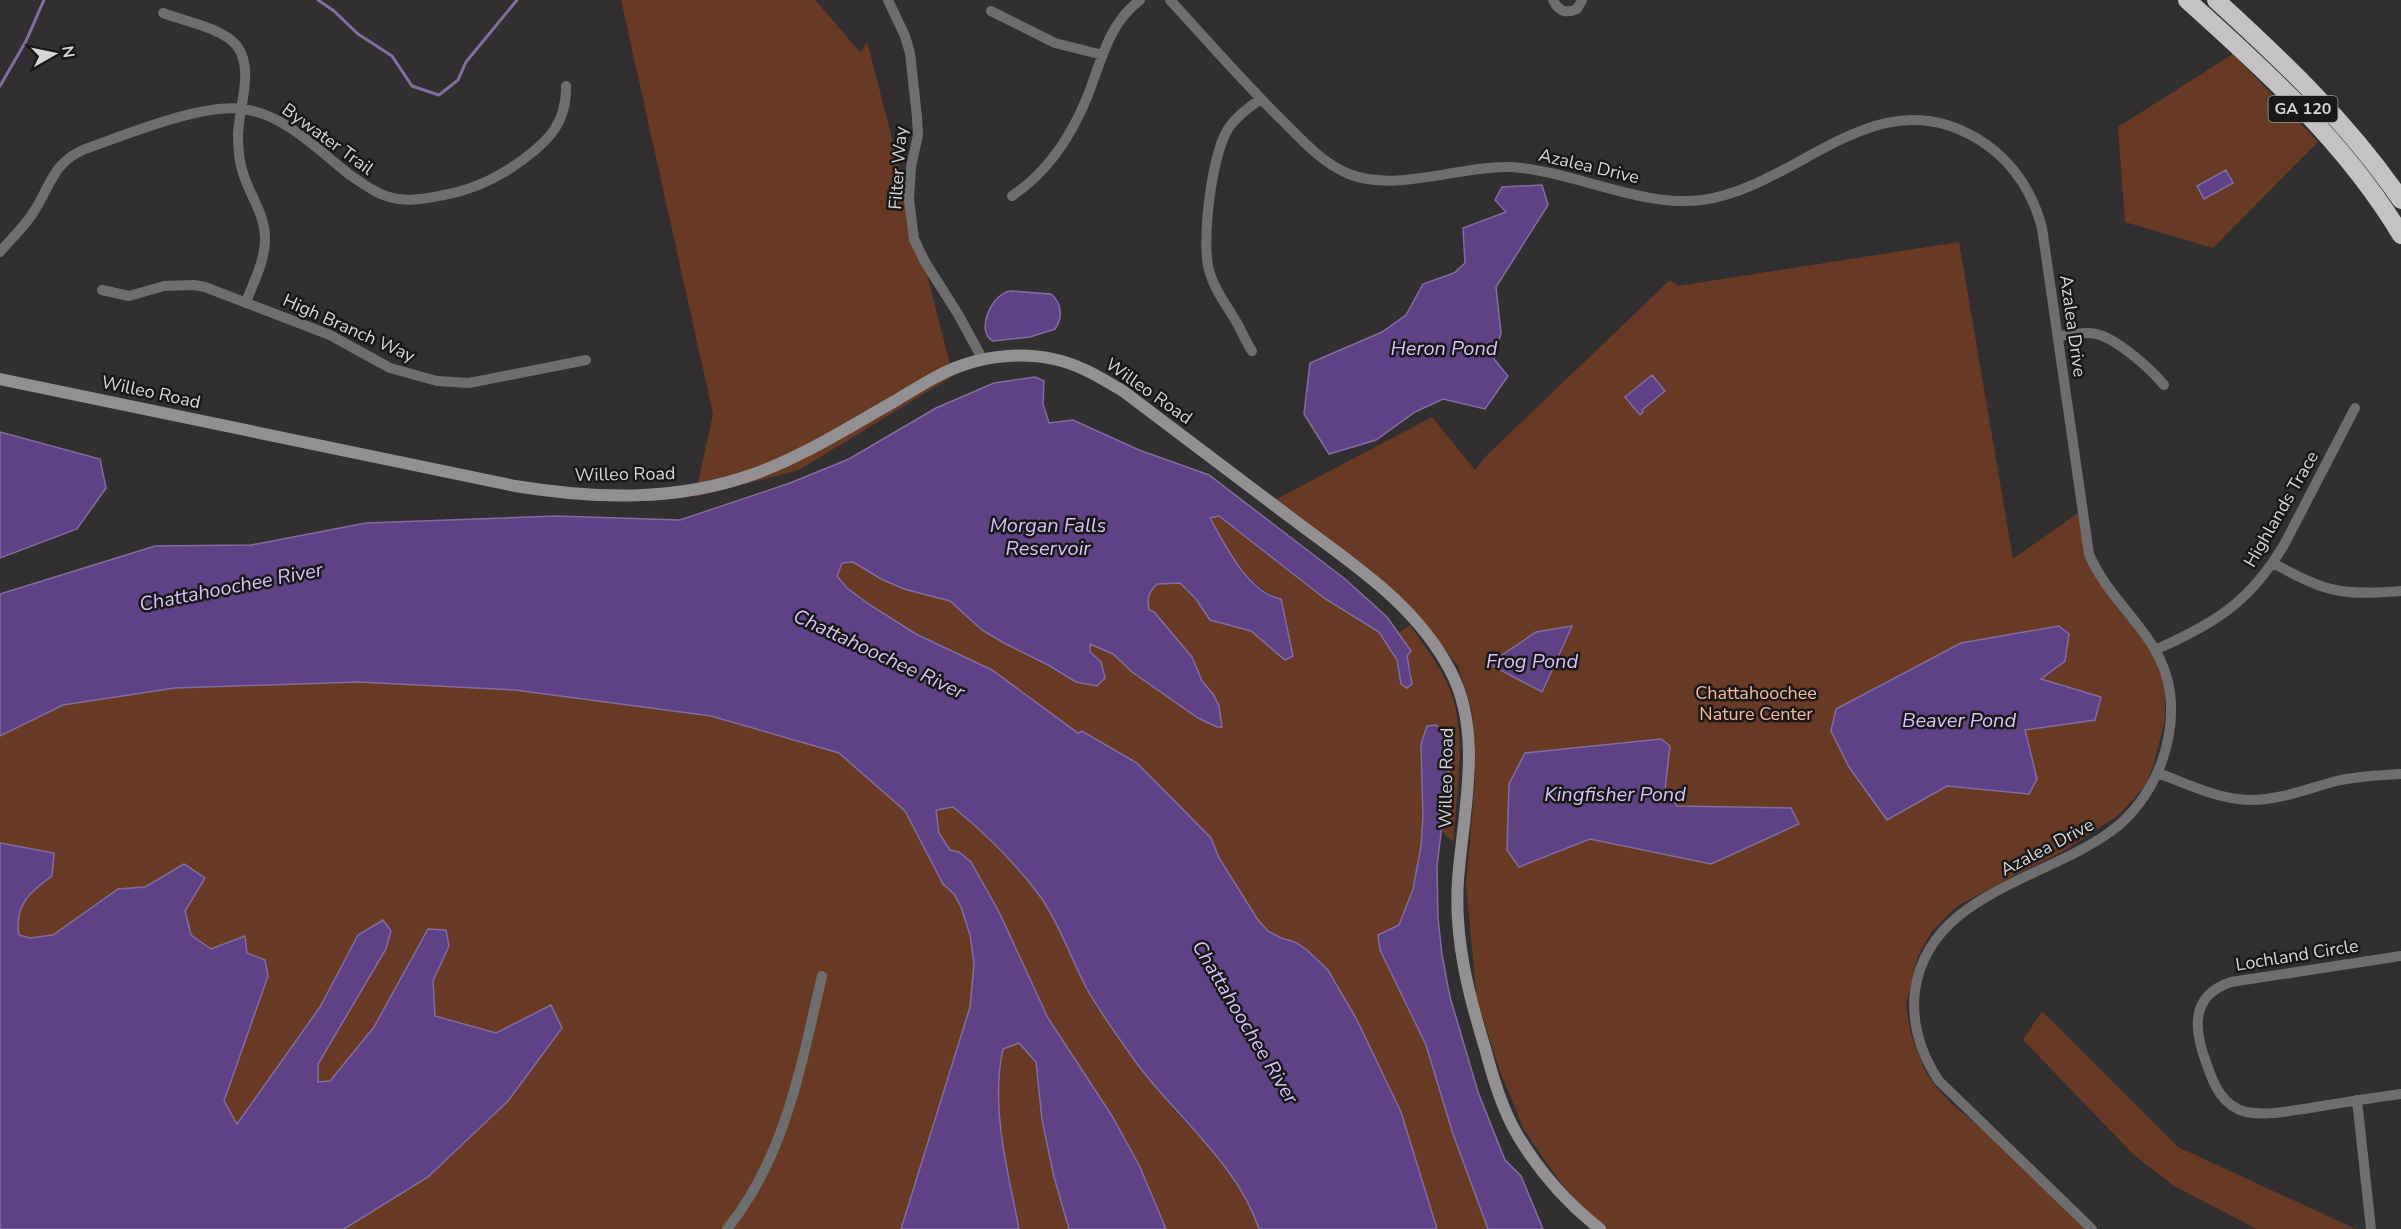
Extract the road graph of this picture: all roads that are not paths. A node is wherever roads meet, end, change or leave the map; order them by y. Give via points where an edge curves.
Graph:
1 (888, 0) edge
2 (1140, 0) edge
3 (1170, 0) edge
4 (1553, 0) edge
5 (1582, 0) edge
6 (2187, 0) edge
7 (2216, 0) edge
8 (991, 11) dead end
9 (163, 13) dead end
10 (1103, 55) junction
11 (566, 86) dead end
12 (1260, 99) junction
13 (241, 108) junction
14 (1012, 196) dead end
15 (2401, 200) edge
16 (2401, 235) edge
17 (0, 252) edge
18 (102, 290) dead end
19 (246, 302) junction
20 (2058, 336) junction
21 (1252, 351) dead end
22 (586, 360) dead end
23 (983, 360) junction
24 (0, 379) edge
25 (2164, 385) dead end
26 (2355, 408) dead end
27 (2273, 563) junction
28 (2401, 591) edge
29 (2157, 650) junction
30 (2158, 773) junction
31 (2401, 774) edge
32 (2401, 956) edge
33 (822, 976) dead end
34 (2401, 1094) edge
35 (2357, 1101) junction
36 (727, 1229) edge
37 (1600, 1229) edge
38 (2092, 1229) edge
39 (2371, 1229) edge

1 - 23 street, Filter Way via 910,53 918,117 911,166 911,228 925,262
2 - 10 street via 1113,30
3 - 12 street, Azalea Drive
4 - 5 street via 1560,10 1572,11
6 - 16 highway, GA 120 via 2263,69 2324,132 2367,184
7 - 15 highway, GA 120 via 2325,104
8 - 10 street via 1054,43
9 - 13 street via 226,36 237,46 245,75
10 - 14 street via 1071,131 1030,184
11 - 13 street, Bywater Trail via 566,104 559,122 534,152 484,183 419,200 396,199 374,191 279,121
12 - 20 street, Azalea Drive via 1315,154 1351,175 1378,180 1474,168 1514,168 1679,201 1744,189 1878,123 1941,123 1991,147 2012,166 2029,191 2042,228
12 - 21 street via 1243,111 1220,144 1206,242 1208,270 1214,285
13 - 17 street, Bywater Trail via 200,112 76,153 59,166 33,213
13 - 19 street via 239,159 265,235 262,260
18 - 19 street, High Branch Way via 129,296 164,286 194,285
19 - 22 street, High Branch Way via 330,335 390,368 437,381 469,383
20 - 25 street via 2087,333 2104,337 2146,365
20 - 29 street, Azalea Drive via 2089,554 2102,579
23 - 24 street, Willeo Road via 952,369 826,441 753,475 682,492 627,496 515,486
23 - 37 street, Willeo Road via 1052,358 1106,380 1394,596 1428,635 1455,681 1465,712 1468,775 1458,882 1458,931 1483,1042 1501,1099 1518,1136 1545,1174
26 - 27 street, Highlands Trace
27 - 28 street via 2308,583 2341,592
27 - 29 street, Highlands Trace via 2250,592 2224,615
29 - 30 street, Azalea Drive via 2167,676 2171,706 2167,746
30 - 31 street via 2217,795 2251,800 2276,798 2341,780
30 - 38 street, Azalea Drive via 2138,806 2112,831 1954,918 1929,949 1916,987 1914,1014 1918,1039 1939,1081
32 - 35 street, Lochland Circle via 2231,982 2216,988 2201,1006 2197,1025 2200,1046 2219,1093 2235,1108 2271,1113
33 - 36 street via 780,1137 762,1177
34 - 35 street, Lochland Circle
35 - 39 street

